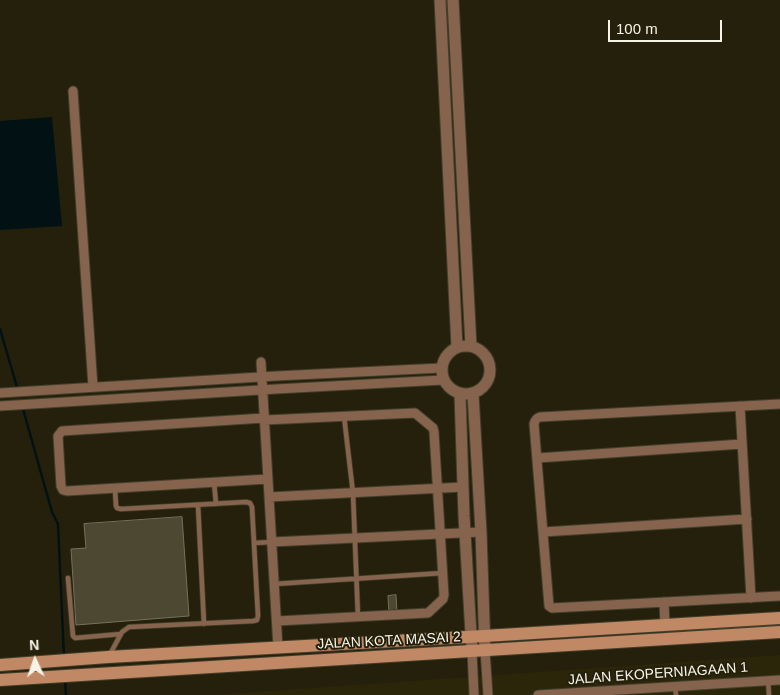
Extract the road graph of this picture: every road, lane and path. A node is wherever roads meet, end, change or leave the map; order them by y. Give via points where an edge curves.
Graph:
1 (440, 0) edge
2 (453, 0) edge
3 (73, 91) dead end
4 (471, 346) junction
5 (458, 347) junction
6 (261, 362) dead end
7 (441, 368) junction
8 (262, 377) junction
9 (443, 380) junction
10 (93, 387) junction
11 (262, 390) junction
12 (0, 393) edge
13 (460, 394) junction
14 (473, 394) junction
15 (780, 404) edge
16 (0, 406) edge
17 (740, 406) junction
18 (344, 416) junction
19 (264, 419) junction
20 (742, 444) junction
21 (537, 458) junction
22 (268, 479) junction
23 (214, 482) junction
24 (463, 487) junction
25 (114, 489) junction
26 (437, 489) junction
27 (353, 493) junction
28 (269, 497) junction
29 (216, 504) junction
30 (198, 505) junction
31 (746, 519) junction
32 (481, 532) junction
33 (543, 532) junction
34 (465, 533) junction
35 (440, 534) junction
36 (355, 538) junction
37 (272, 542) junction
38 (254, 543) junction
39 (443, 573) junction
40 (68, 578) dead end
41 (356, 579) junction
42 (274, 584) junction
43 (780, 596) edge
44 (751, 598) junction
45 (664, 602) junction
46 (358, 617) junction
47 (780, 618) edge
48 (276, 621) junction
49 (204, 624) junction
50 (665, 625) junction
51 (780, 632) edge
52 (121, 634) junction
53 (484, 636) junction
54 (471, 637) junction
55 (278, 648) junction
56 (485, 650) junction
57 (472, 651) junction
58 (108, 657) junction
59 (0, 665) edge
60 (0, 680) edge
61 (768, 680) junction
62 (780, 680) edge
63 (675, 691) edge
64 (577, 694) edge
65 (474, 695) edge
66 (488, 695) edge
67 (538, 695) edge
68 (769, 695) edge

1 - 5 street
2 - 4 street
3 - 10 street
4 - 5 street
4 - 14 street via 485,354 490,369 486,384
5 - 7 street via 444,359
6 - 8 street
7 - 8 street
7 - 9 street
8 - 10 street
8 - 11 street
9 - 11 street
9 - 13 street via 447,387
10 - 12 street
11 - 16 street
11 - 19 street
13 - 14 street
13 - 24 street
14 - 32 street
15 - 17 street
17 - 20 street
17 - 21 street via 540,417 534,420
18 - 19 street
18 - 26 street via 417,414 434,431
18 - 27 lane
19 - 22 street
19 - 25 street via 60,432 63,490
20 - 21 street
20 - 31 street
21 - 33 street
22 - 23 street
22 - 28 street
23 - 25 street
23 - 29 lane
24 - 26 street
24 - 34 street
25 - 30 lane via 119,509
26 - 27 street
26 - 35 street
27 - 28 street
27 - 36 lane
28 - 37 street
29 - 30 lane
29 - 38 lane via 250,503
30 - 49 lane
31 - 33 street
31 - 44 street
32 - 34 street
32 - 53 street
33 - 45 street via 552,608
34 - 35 street
34 - 54 street
35 - 36 street
35 - 39 street
36 - 37 street
36 - 41 lane
37 - 38 lane
37 - 42 street
38 - 49 lane via 258,619
39 - 41 lane
39 - 46 street via 444,596 430,613
40 - 52 lane via 73,636
41 - 42 lane
41 - 46 lane
42 - 48 street
43 - 44 street
44 - 45 street
45 - 50 street
46 - 48 street
47 - 50 main road, JALAN KOTA MASAI 2
48 - 55 street
49 - 52 lane via 129,627
50 - 53 main road, JALAN KOTA MASAI 2
51 - 56 main road, JALAN KOTA MASAI 2
52 - 58 lane
53 - 54 main road, JALAN KOTA MASAI 2
53 - 56 street
54 - 55 main road, JALAN KOTA MASAI 2
54 - 57 street
55 - 58 main road, JALAN KOTA MASAI 2
56 - 57 main road, JALAN KOTA MASAI 2
56 - 66 street
57 - 60 main road, JALAN KOTA MASAI 2
57 - 65 street
58 - 59 main road, JALAN KOTA MASAI 2
61 - 62 street, JALAN EKOPERNIAGAAN 1
61 - 63 street, JALAN EKOPERNIAGAAN 1
61 - 68 lane
63 - 64 street, JALAN EKOPERNIAGAAN 1
64 - 67 street, JALAN EKOPERNIAGAAN 1

